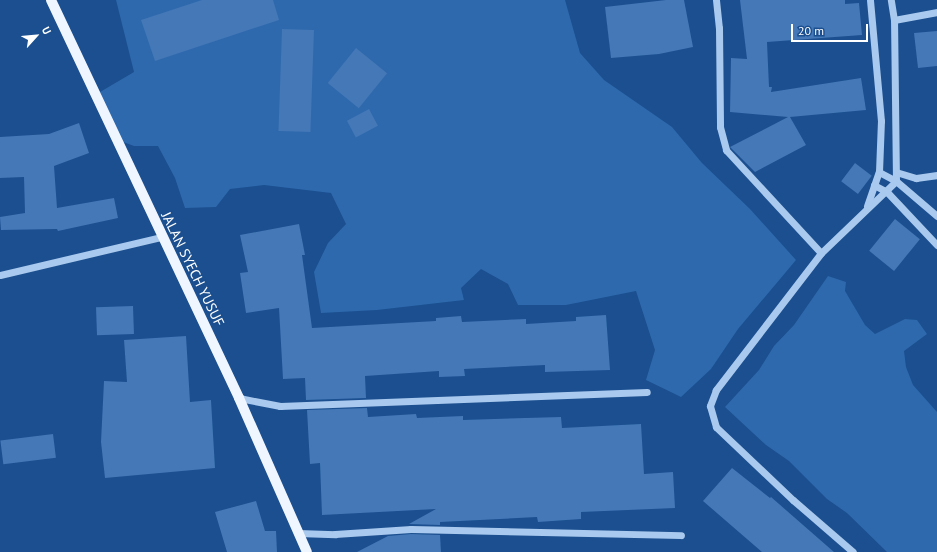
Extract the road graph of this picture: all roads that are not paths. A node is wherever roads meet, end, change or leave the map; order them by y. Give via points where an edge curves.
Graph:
1 (51, 0) edge
2 (716, 0) edge
3 (870, 0) edge
4 (891, 0) edge
5 (937, 12) edge
6 (894, 20) junction
7 (879, 172) junction
8 (896, 172) junction
9 (937, 175) edge
10 (896, 181) junction
11 (874, 185) junction
12 (887, 192) junction
13 (867, 206) junction
14 (937, 216) edge
15 (161, 236) junction
16 (937, 245) edge
17 (821, 253) junction
18 (0, 275) edge
19 (647, 392) dead end
20 (239, 398) junction
21 (298, 533) junction
22 (681, 535) dead end
23 (307, 552) edge
24 (853, 552) edge

1 - 15 main road, JALAN SYECH YUSUF
2 - 17 street via 720,28 720,126 726,150
3 - 7 street via 881,121
4 - 6 street
5 - 6 street
6 - 8 street
7 - 10 street
7 - 11 street
8 - 9 street via 916,178
8 - 10 street
10 - 12 street
10 - 14 street
11 - 12 street
11 - 13 street
12 - 13 street
12 - 16 street
13 - 17 street
15 - 18 street
15 - 20 main road, JALAN SYECH YUSUF
17 - 24 street via 716,390 710,406 716,427 792,500
19 - 20 street via 280,406
20 - 21 main road, JALAN SYECH YUSUF
21 - 22 street via 335,534 411,529
21 - 23 main road, JALAN SYECH YUSUF

